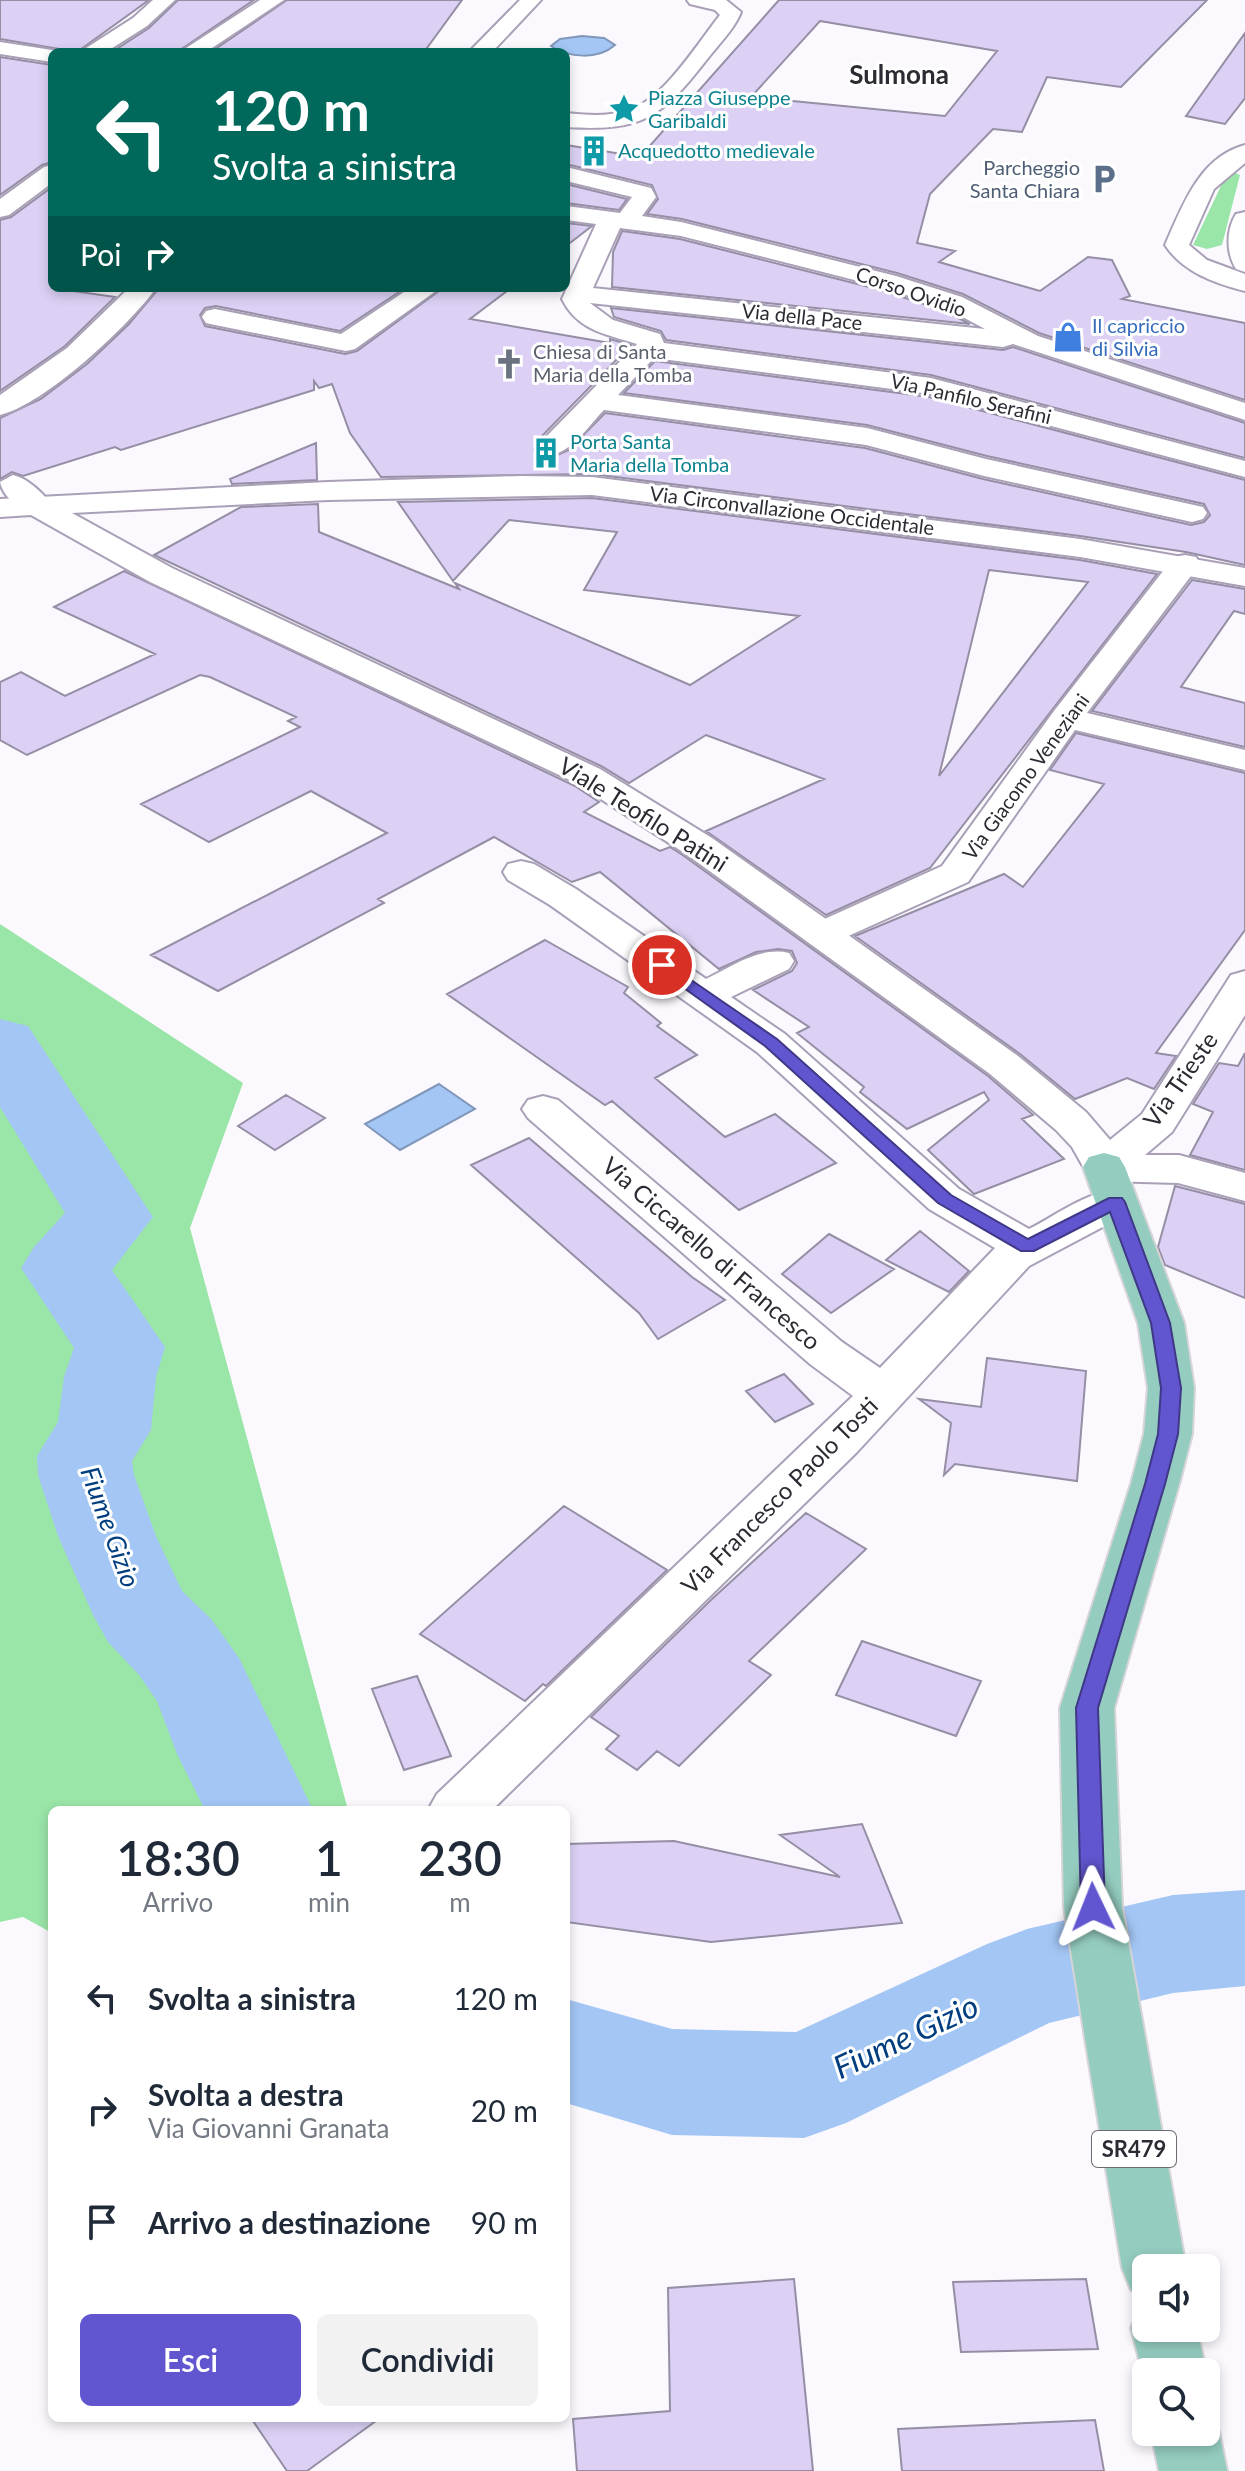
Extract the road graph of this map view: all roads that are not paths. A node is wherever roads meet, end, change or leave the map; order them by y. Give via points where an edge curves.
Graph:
1 (165, 0) edge
2 (531, 0) edge
3 (697, 0) edge
4 (227, 1) edge
5 (270, 2) edge
6 (0, 48) edge
7 (98, 48) edge
8 (197, 48) edge
9 (484, 48) edge
10 (48, 55) edge
11 (570, 120) edge
12 (1239, 162) edge
13 (48, 175) edge
14 (570, 175) edge
15 (1, 209) edge
16 (570, 214) edge
17 (1245, 219) edge
18 (618, 221) junction
19 (1177, 245) junction
20 (1242, 254) edge
21 (816, 261) junction
22 (1245, 283) edge
23 (139, 292) edge
24 (421, 292) edge
25 (576, 294) junction
26 (758, 312) junction
27 (215, 317) dead end
28 (1029, 342) junction
29 (649, 347) junction
30 (599, 401) junction
31 (1, 405) edge
32 (1245, 412) edge
33 (1244, 469) edge
34 (521, 485) junction
35 (11, 489) edge
36 (1192, 513) junction
37 (1149, 559) junction
38 (1185, 564) junction
39 (1245, 577) edge
40 (1066, 718) junction
41 (1245, 760) edge
42 (521, 872) dead end
43 (822, 934) junction
44 (775, 961) dead end
45 (1245, 983) edge
46 (704, 995) junction
47 (543, 1109) dead end
48 (1110, 1184) junction
49 (1245, 1187) edge
50 (1027, 1247) junction
51 (883, 1394) junction
52 (460, 1806) edge
53 (1152, 2254) edge
54 (1188, 2446) edge
55 (1193, 2471) edge

1 - 7 street
2 - 9 street
3 - 11 street via 722,5 730,16 655,106 624,118
4 - 5 street
5 - 8 street
6 - 10 street
12 - 19 street via 1203,187
13 - 15 street
14 - 18 street via 636,190 644,197
16 - 18 street, Corso Ovidio
17 - 20 street
18 - 21 street, Corso Ovidio via 681,229
18 - 25 street
19 - 20 street via 1205,253
19 - 22 street via 1197,265
21 - 26 street
21 - 28 street, Corso Ovidio via 953,302
23 - 31 street via 104,331 47,378
24 - 27 street via 346,343
25 - 26 street, Via della Pace
25 - 29 street, Via Panfilo Serafini via 579,311 651,340
26 - 28 street, Via della Pace
28 - 32 street, Corso Ovidio
29 - 30 street
29 - 33 street, Via Panfilo Serafini via 931,386
30 - 34 street
30 - 36 street via 867,437
33 - 36 street
34 - 35 street, Via Circonvallazione Occidentale via 313,491
34 - 37 street, Via Circonvallazione Occidentale via 647,492
35 - 43 street, Viale Teofilo Patini via 161,575 588,776 699,846
36 - 37 street
37 - 38 street, Via Circonvallazione Occidentale
38 - 39 street, Via Circonvallazione Occidentale
38 - 40 street, Via Giacomo Veneziani
40 - 41 street
40 - 43 street, Via Giacomo Veneziani via 955,874
42 - 46 street
43 - 48 street, Viale Teofilo Patini via 1049,1101 1090,1141
44 - 46 street
45 - 48 street, Via Trieste via 1157,1123
46 - 50 street via 771,1043 944,1199
47 - 51 street, Via Ciccarello di Francesco via 826,1353
48 - 49 street via 1179,1169
48 - 50 street, Via Francesco Paolo Tosti
48 - 53 main road, SR479 via 1161,1323 1171,1388 1168,1434 1155,1484 1087,1708 1093,1907
50 - 51 street, Via Francesco Paolo Tosti
51 - 52 street, Via Francesco Paolo Tosti
54 - 55 main road

